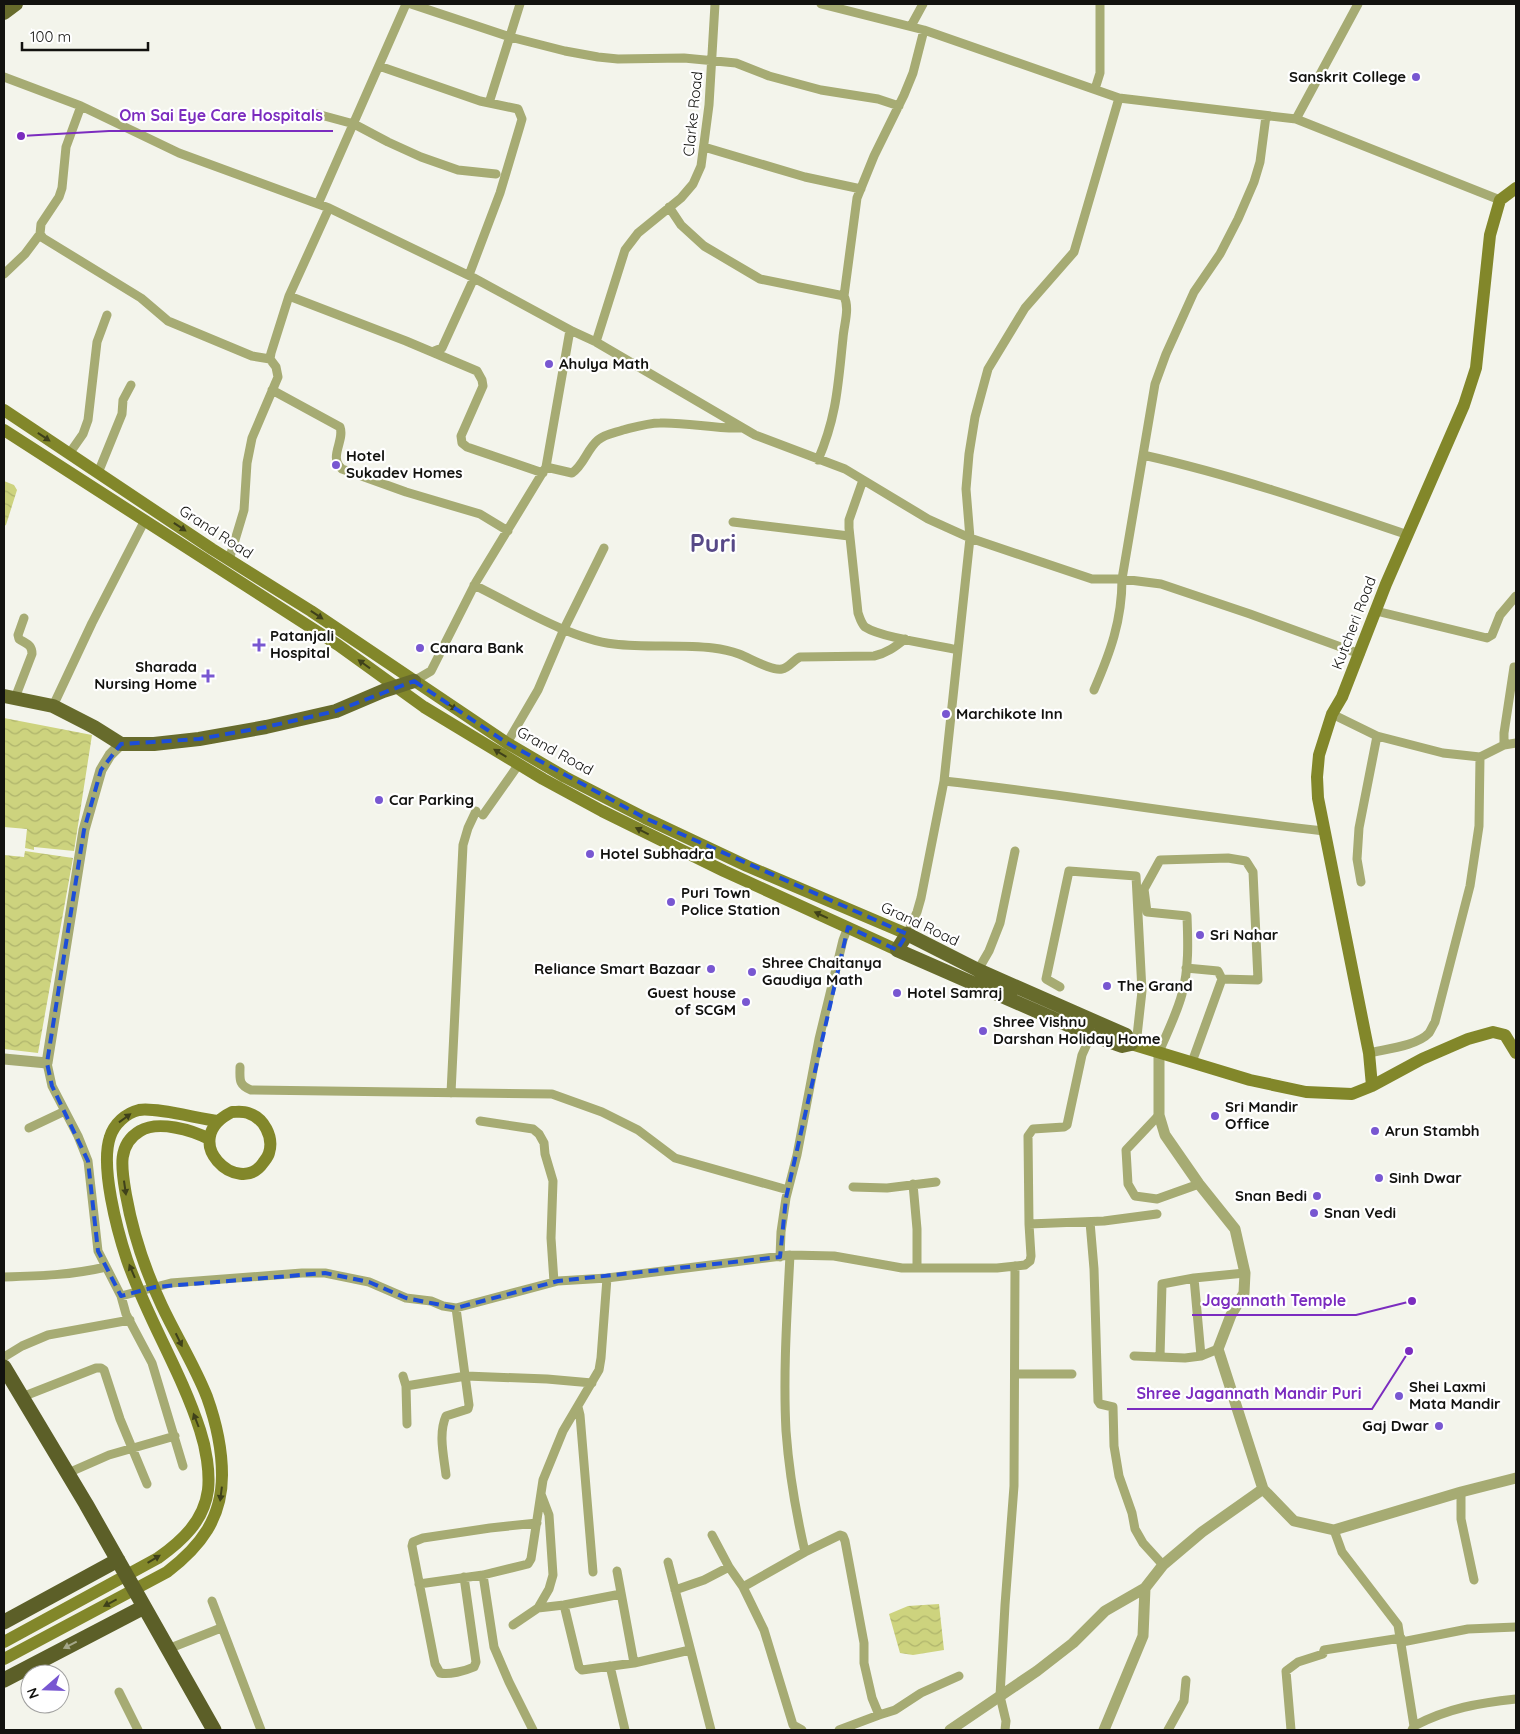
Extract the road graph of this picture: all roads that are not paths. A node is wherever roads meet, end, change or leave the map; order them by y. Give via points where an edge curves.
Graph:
1 (16, 4) edge
2 (406, 4) edge
3 (411, 4) edge
4 (520, 4) edge
5 (715, 4) edge
6 (822, 4) edge
7 (923, 4) edge
8 (1100, 4) edge
9 (1358, 4) edge
10 (4, 13) edge
11 (910, 26) junction
12 (924, 30) junction
13 (510, 37) junction
14 (712, 60) junction
15 (379, 66) junction
16 (4, 77) edge
17 (1095, 89) junction
18 (1119, 98) junction
19 (490, 103) junction
20 (81, 106) junction
21 (899, 106) junction
22 (317, 114) dead end
23 (1266, 116) junction
24 (1296, 119) junction
25 (354, 124) junction
26 (704, 147) junction
27 (496, 174) dead end
28 (861, 190) junction
29 (1515, 191) edge
30 (1500, 200) junction
31 (318, 204) junction
32 (669, 207) junction
33 (329, 208) junction
34 (40, 234) junction
35 (4, 274) edge
36 (471, 277) junction
37 (289, 296) junction
38 (844, 296) junction
39 (107, 315) dead end
40 (570, 330) junction
41 (596, 342) junction
42 (432, 352) junction
43 (270, 359) junction
44 (131, 385) dead end
45 (272, 390) junction
46 (4, 410) edge
47 (741, 428) junction
48 (4, 430) edge
49 (70, 454) junction
50 (1143, 455) junction
51 (818, 460) junction
52 (545, 470) junction
53 (98, 473) junction
54 (863, 480) junction
55 (145, 520) junction
56 (733, 522) dead end
57 (508, 530) junction
58 (1408, 535) junction
59 (849, 536) junction
60 (970, 538) junction
61 (604, 548) dead end
62 (229, 560) junction
63 (1122, 580) junction
64 (474, 585) junction
65 (1516, 596) edge
66 (1376, 611) junction
67 (24, 618) dead end
68 (564, 629) junction
69 (905, 638) junction
70 (958, 650) junction
71 (1360, 654) junction
72 (1516, 668) edge
73 (414, 681) junction
74 (396, 687) junction
75 (1094, 690) dead end
76 (10, 697) edge
77 (53, 706) junction
78 (1332, 714) junction
79 (1377, 736) junction
80 (507, 743) junction
81 (1516, 743) edge
82 (121, 744) junction
83 (1504, 744) junction
84 (1480, 757) junction
85 (519, 764) junction
86 (944, 781) junction
87 (1324, 831) junction
88 (1015, 851) dead end
89 (1361, 882) dead end
90 (848, 927) junction
91 (907, 934) junction
92 (897, 950) junction
93 (1186, 968) junction
94 (978, 970) junction
95 (1222, 979) junction
96 (1060, 988) dead end
97 (1091, 1035) junction
98 (1134, 1045) junction
99 (1159, 1052) junction
100 (1516, 1052) edge
101 (1369, 1053) junction
102 (4, 1059) edge
103 (47, 1062) junction
104 (1192, 1062) junction
105 (240, 1067) dead end
106 (1372, 1086) junction
107 (451, 1093) junction
108 (65, 1110) junction
109 (1159, 1115) junction
110 (218, 1121) junction
111 (480, 1121) dead end
112 (29, 1128) dead end
113 (209, 1139) junction
114 (936, 1182) dead end
115 (914, 1184) junction
116 (1199, 1184) junction
117 (853, 1187) dead end
118 (788, 1190) junction
119 (1157, 1214) dead end
120 (1090, 1222) junction
121 (1029, 1224) junction
122 (790, 1255) junction
123 (780, 1256) junction
124 (1015, 1266) junction
125 (106, 1267) junction
126 (917, 1268) junction
127 (1245, 1273) junction
128 (4, 1277) edge
129 (607, 1278) junction
130 (1194, 1278) junction
131 (554, 1282) junction
132 (121, 1296) junction
133 (456, 1308) junction
134 (130, 1320) junction
135 (1218, 1349) junction
136 (1134, 1356) dead end
137 (1201, 1356) junction
138 (4, 1357) edge
139 (1160, 1357) junction
140 (4, 1367) edge
141 (1015, 1374) junction
142 (1072, 1374) dead end
143 (403, 1376) dead end
144 (466, 1376) junction
145 (592, 1383) junction
146 (406, 1386) junction
147 (22, 1397) junction
148 (578, 1407) junction
149 (407, 1424) dead end
150 (175, 1436) junction
151 (132, 1448) junction
152 (184, 1466) dead end
153 (68, 1473) junction
154 (446, 1475) dead end
155 (1516, 1478) edge
156 (147, 1484) dead end
157 (1263, 1489) junction
158 (1461, 1492) junction
159 (541, 1494) junction
160 (536, 1523) junction
161 (1334, 1530) junction
162 (712, 1535) dead end
163 (805, 1552) junction
164 (118, 1560) junction
165 (668, 1562) dead end
166 (1163, 1565) junction
167 (729, 1567) junction
168 (617, 1571) dead end
169 (592, 1572) dead end
170 (483, 1575) junction
171 (464, 1577) junction
172 (1474, 1580) dead end
173 (419, 1584) junction
174 (743, 1587) junction
175 (1145, 1588) junction
176 (675, 1590) junction
177 (622, 1594) junction
178 (212, 1601) dead end
179 (564, 1605) junction
180 (144, 1606) junction
181 (538, 1608) junction
182 (4, 1622) edge
183 (513, 1625) dead end
184 (1516, 1627) edge
185 (221, 1628) junction
186 (1401, 1640) junction
187 (4, 1642) edge
188 (168, 1649) junction
189 (690, 1650) junction
190 (4, 1659) edge
191 (634, 1663) junction
192 (610, 1666) junction
193 (959, 1676) dead end
194 (4, 1680) edge
195 (1186, 1680) dead end
196 (119, 1692) dead end
197 (1000, 1696) junction
198 (1516, 1699) edge
199 (879, 1715) junction
200 (1418, 1727) edge
201 (138, 1730) edge
202 (214, 1730) edge
203 (261, 1730) edge
204 (533, 1730) edge
205 (625, 1730) edge
206 (711, 1730) edge
207 (802, 1730) edge
208 (839, 1730) edge
209 (950, 1730) edge
210 (1005, 1730) edge
211 (1104, 1730) edge
212 (1168, 1730) edge
213 (1291, 1730) edge

1 - 10 main road
2 - 15 street
3 - 13 street
4 - 13 street
5 - 14 street, Clarke Road
6 - 11 street
7 - 11 street
8 - 17 street via 1100,73
9 - 24 street
11 - 12 street
12 - 17 street
12 - 21 street via 913,73
13 - 14 street via 598,58
13 - 19 street
14 - 21 street via 736,63 821,90 878,98
14 - 26 street, Clarke Road
15 - 19 street
15 - 25 street
16 - 20 street
17 - 18 street
18 - 23 street
18 - 60 street via 1074,252 1025,308 988,369 969,454 966,489
19 - 36 street via 518,108 522,119
20 - 31 street via 179,153
20 - 34 street via 66,148 62,188 41,224
21 - 28 street
22 - 25 street
23 - 24 street
23 - 50 street via 1254,182 1220,254 1194,292 1155,384
24 - 30 street
25 - 27 street via 421,157 458,170
25 - 31 street
26 - 28 street
26 - 32 street, Clarke Road via 701,166 693,184
28 - 38 street via 857,198
29 - 30 main road
30 - 58 main road, Kutcheri Road via 1490,235 1476,368 1464,405
31 - 33 street
32 - 38 street via 704,246 760,279
32 - 41 street, Clarke Road via 638,233 625,250
33 - 36 street
33 - 37 street
34 - 35 street
34 - 43 street via 141,298 168,321 252,356
36 - 40 street
36 - 42 street via 442,348
37 - 42 street
37 - 43 street
38 - 51 street via 848,304 840,378 833,419
39 - 49 street via 97,342 88,420
40 - 41 street
40 - 52 street
41 - 47 street
42 - 52 street via 477,371 482,380 483,386 461,436 462,443
43 - 45 street via 278,372
44 - 53 street
45 - 57 street via 340,427 336,460 342,468 406,492 480,514
45 - 62 street via 252,438 244,510
46 -> 49 main road, Grand Road
47 - 51 street
47 - 52 street via 659,423 638,426 598,440 578,470 572,473
48 - 55 main road, Grand Road
49 - 53 main road, Grand Road
50 - 58 street via 1272,489
50 - 63 street
51 - 54 street
52 - 57 street
53 -> 62 main road, Grand Road
54 - 59 street via 850,520
54 - 60 street via 928,519
74 -> 55 main road, Grand Road via 338,645
55 - 77 street
56 - 59 street
57 - 64 street
58 - 66 main road, Kutcheri Road
59 - 69 street via 860,621 870,629
60 - 63 street via 1092,579
60 - 70 street
61 - 68 street
62 -> 73 main road, Grand Road
63 - 71 street via 1161,584
63 - 75 street via 1116,633
64 - 68 street
64 - 73 street via 431,671
65 - 66 street via 1487,638
66 - 71 main road, Kutcheri Road
67 - 76 street via 18,635 32,648 32,654
68 - 69 street via 614,644 670,644 727,650 775,669 787,668 800,657 883,654
68 - 80 street via 538,690
69 - 70 street
70 - 86 street
71 - 78 main road, Kutcheri Road
72 - 83 street
73 - 74 main road
73 -> 80 main road, Grand Road
74 - 82 main road via 336,711 266,727 190,740
85 -> 74 main road, Grand Road
76 - 77 main road
77 - 82 main road
78 - 79 street
78 - 87 main road, Kutcheri Road via 1316,777
79 - 84 street via 1443,753
79 - 89 street via 1359,828 1357,859
80 - 91 main road, Grand Road via 645,818 746,866
81 - 83 street
82 - 103 street via 101,770 84,830
83 - 84 street
84 - 101 street via 1479,826 1470,886 1435,1022 1422,1038
90 -> 85 main road, Grand Road via 640,830
85 - 107 street via 479,812 468,828 463,845
86 - 87 street
86 - 91 street via 921,898
87 - 101 main road, Kutcheri Road
88 - 94 street via 1000,923
90 - 92 main road, Grand Road
90 - 118 street via 826,1011
91 - 92 main road
91 - 94 main road, Grand Road
92 - 97 main road, Grand Road
93 - 95 street via 1218,971
93 - 95 street via 1189,951 1187,916 1147,912 1144,889 1150,877 1160,860 1228,858 1246,861 1253,872 1258,980
93 - 99 street via 1182,993
94 - 98 main road, Grand Road via 1126,1034
95 - 104 street
96 - 98 street via 1046,979 1069,871 1136,876 1142,991
97 - 98 main road, Grand Road via 1122,1046
97 - 121 street via 1082,1055 1067,1125 1033,1129 1028,1136
98 - 99 main road, Grand Road
99 - 104 main road, Grand Road
99 - 109 street
100 - 106 main road, Grand Road via 1505,1035 1493,1032 1422,1059
101 - 106 main road, Kutcheri Road
102 - 103 street
103 - 108 street via 52,1086
104 - 106 main road, Grand Road via 1250,1080 1306,1092 1352,1094
105 - 107 street via 241,1082 251,1090
107 - 118 street via 552,1094 602,1112 638,1130 675,1158
108 - 112 street
108 - 125 street via 88,1161 98,1251
109 - 116 street via 1165,1135
109 - 116 street via 1126,1150 1128,1184 1135,1196 1157,1199
110 - 113 main road
110 - 113 main road via 232,1112 255,1116 268,1131 269,1154 260,1168 248,1174 236,1174 221,1166 212,1154
187 -> 110 main road via 158,1558 189,1532 206,1503 206,1456 201,1432 127,1260 111,1200 107,1152 110,1136 118,1122 140,1110
111 - 131 street via 533,1129 544,1143 553,1181
113 -> 190 main road via 175,1128 144,1128 131,1136 122,1160 130,1218 139,1252 214,1418 222,1473 218,1511 200,1542 167,1572
114 - 115 street
115 - 117 street via 887,1188
115 - 126 street
116 - 127 street via 1235,1229
118 - 123 street via 782,1216
119 - 120 street
120 - 121 street
120 - 166 street via 1098,1401 1113,1407 1114,1446 1135,1529
121 - 124 street via 1030,1261
122 - 123 street
122 - 126 street via 834,1256
122 - 163 street via 786,1431
123 - 129 street
124 - 126 street
124 - 141 street
125 - 128 street via 64,1275
125 - 132 street
127 - 130 street
127 - 135 street via 1244,1293 1231,1315
129 - 131 street
129 - 145 street via 601,1358
130 - 137 street
130 - 139 street via 1162,1284
131 - 133 street
132 - 133 street via 171,1283 325,1273 369,1282 406,1298
132 - 134 street
133 - 144 street
134 - 138 street via 48,1335
134 - 150 street via 152,1363
135 - 137 street
135 - 157 street
136 - 139 street
137 - 139 street
140 - 147 highway
141 - 142 street
141 - 197 street via 1014,1486
143 - 146 street
144 - 145 street
144 - 146 street
144 - 154 street via 468,1409 446,1416 444,1422 442,1441
145 - 148 street
146 - 149 street
147 - 151 street via 101,1368
147 - 153 highway
148 - 159 street via 563,1431 543,1480
148 - 169 street
150 - 151 street
150 - 152 street
151 - 153 street
151 - 156 street
153 - 164 highway
155 - 158 street
157 - 161 street via 1294,1521
157 - 166 street via 1202,1532
158 - 161 street
158 - 172 street via 1461,1519
159 - 160 street
159 - 181 street via 549,1515 553,1576
160 - 170 street via 528,1564
160 - 173 street via 417,1539 412,1546
161 - 186 street via 1342,1552 1398,1625
162 - 167 street
163 - 174 street
163 - 199 street via 843,1536 864,1643 864,1663
164 - 180 highway
164 - 182 highway
165 - 176 street
166 - 175 street
167 - 174 street
167 - 176 street
168 - 177 street
170 - 171 street
170 - 204 street via 494,1647
171 - 173 street
171 - 173 street via 476,1662 469,1669 444,1674 434,1664
174 - 207 street via 767,1638 793,1725
175 - 197 street via 1105,1611 1073,1643
175 - 211 street via 1143,1636
176 - 189 street
177 - 179 street
177 - 191 street
178 - 185 street
179 - 181 street
179 - 192 street via 579,1667 586,1670
180 - 188 highway
180 -> 194 highway
181 - 183 street
184 - 186 street via 1468,1629
185 - 188 street
185 - 203 street
186 - 200 street
186 - 213 street via 1324,1650 1323,1654 1298,1662 1286,1671
188 - 202 highway
189 - 191 street
189 - 206 street
191 - 192 street
192 - 205 street
193 - 199 street via 921,1693 895,1710
195 - 212 street via 1184,1701
196 - 201 street
197 - 209 street
197 - 210 street
198 - 200 street via 1461,1707 1434,1715
199 - 208 street

